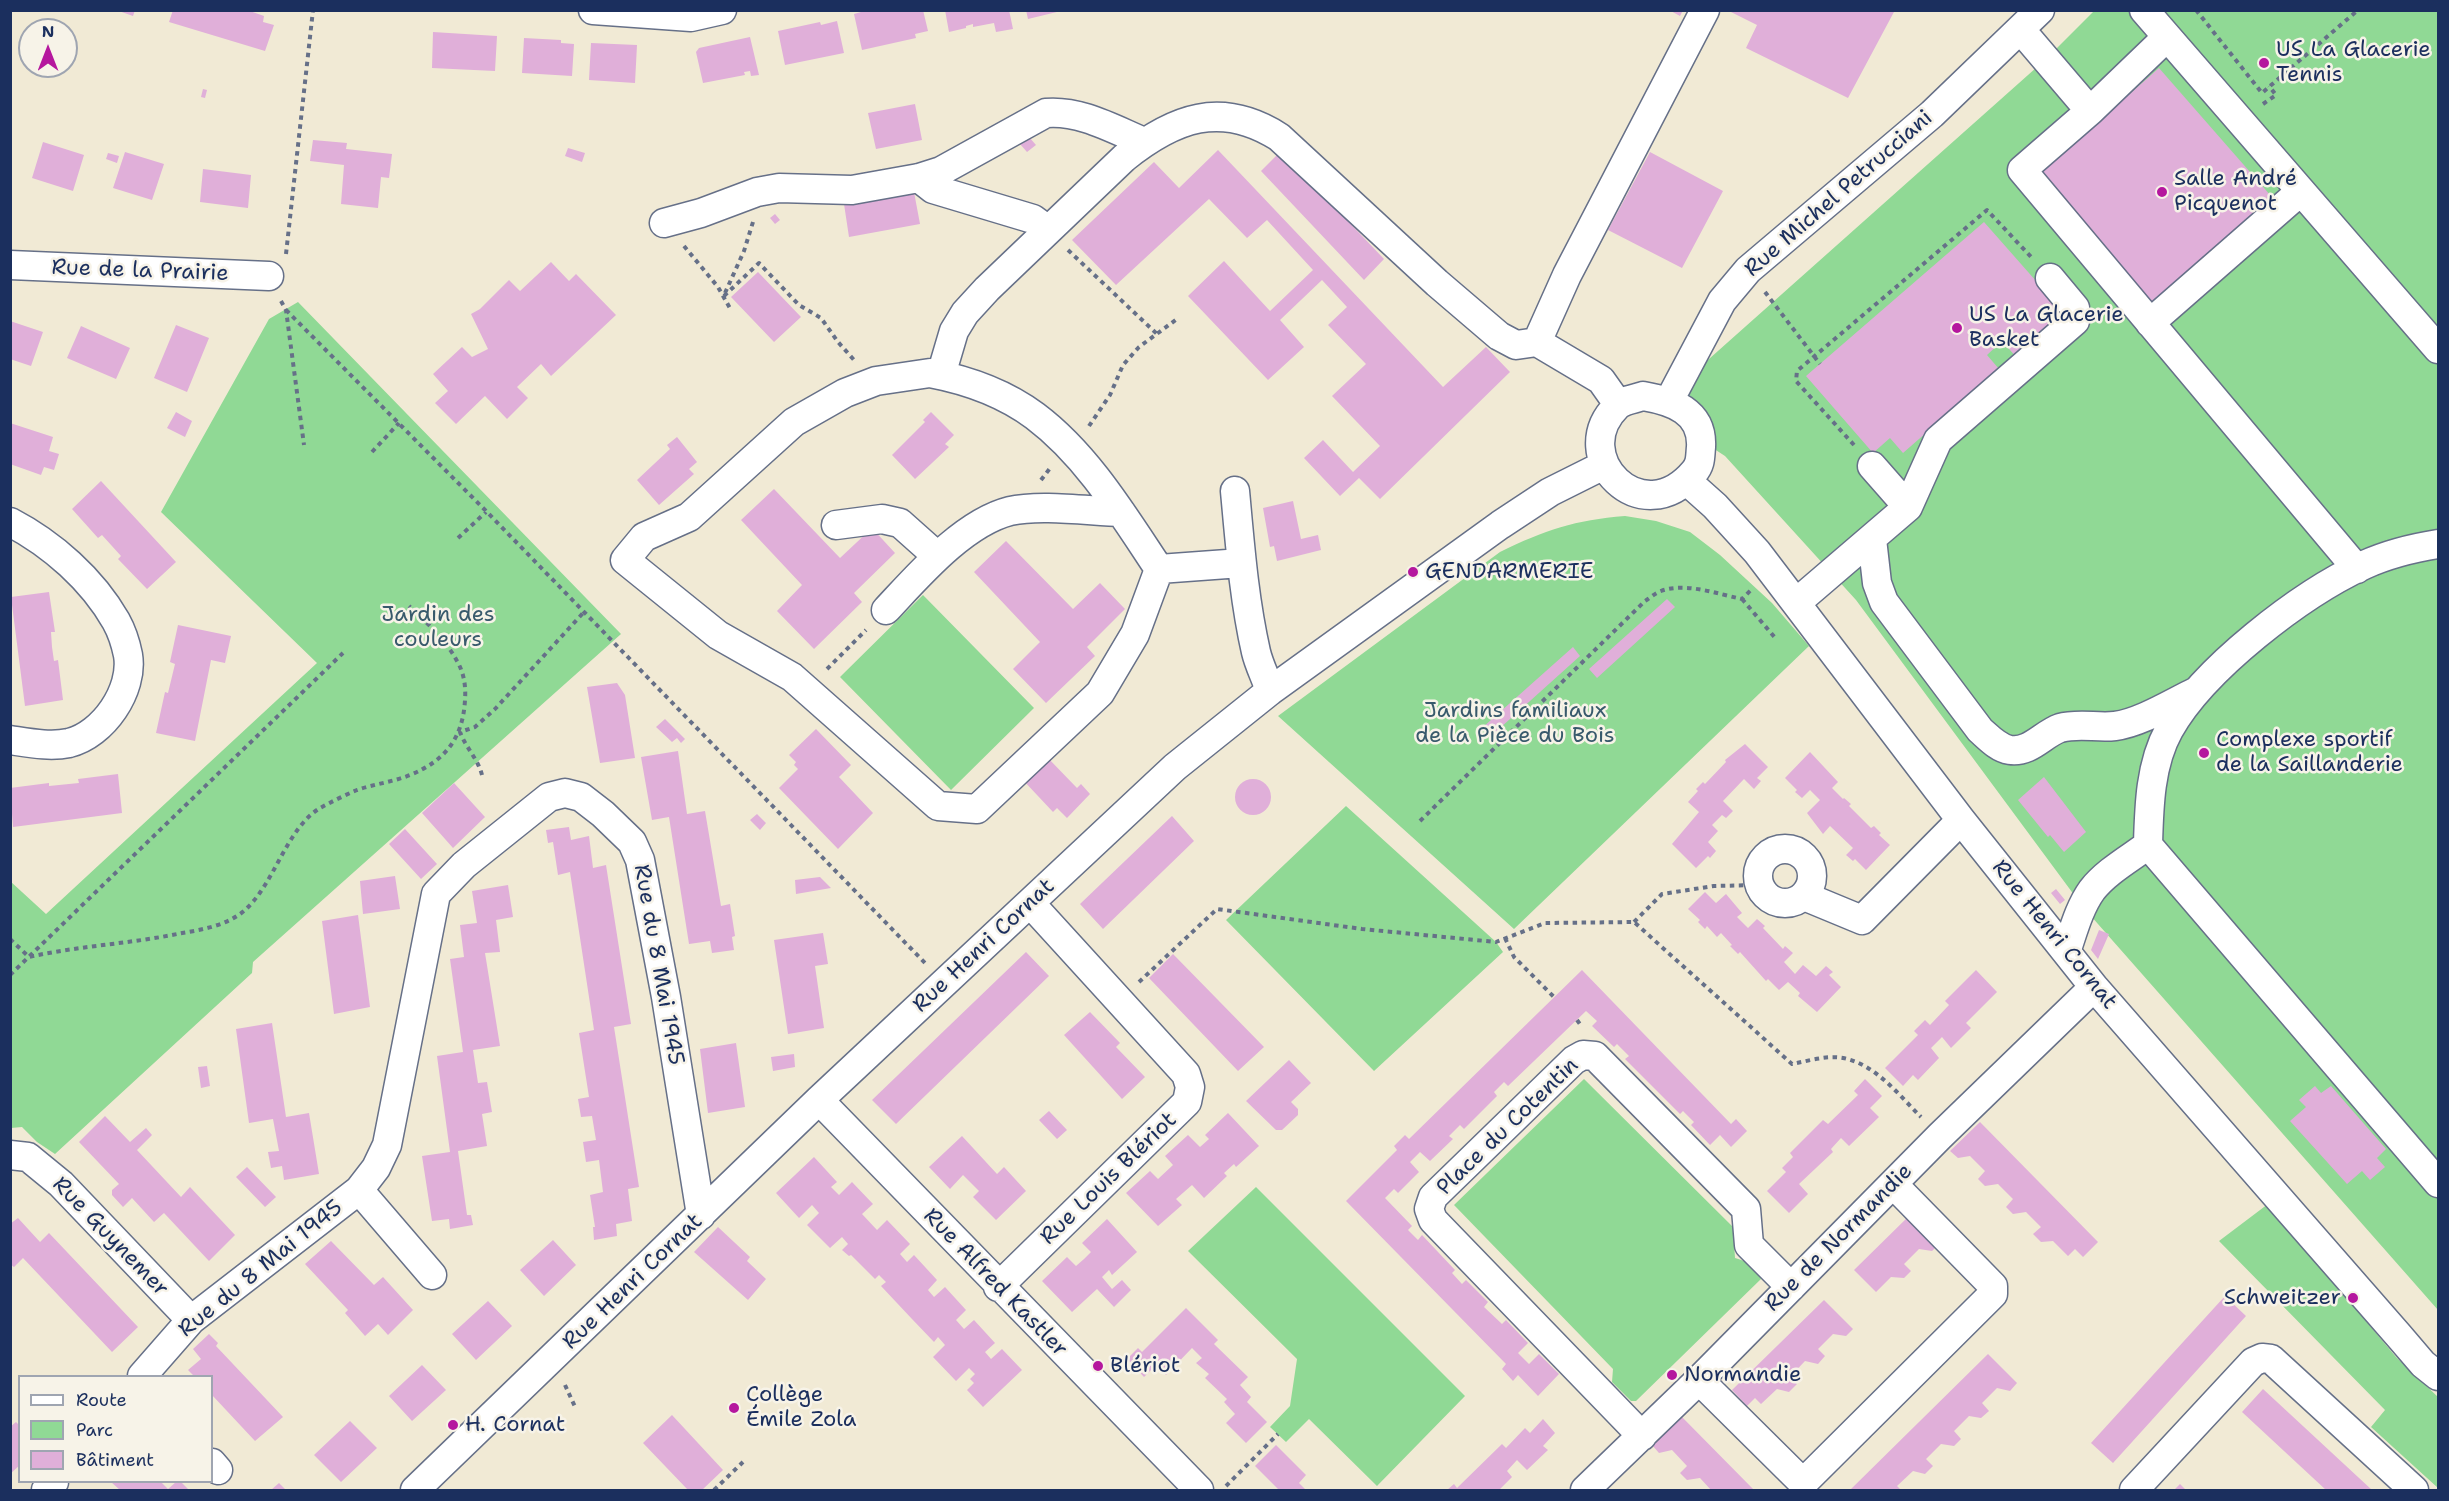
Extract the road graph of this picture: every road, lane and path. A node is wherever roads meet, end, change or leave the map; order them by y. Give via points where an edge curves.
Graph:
1 (313, 10) edge
2 (593, 10) edge
3 (722, 10) edge
4 (1705, 10) edge
5 (2145, 10) edge
6 (2196, 10) edge
7 (2358, 10) edge
8 (2030, 20) edge
9 (2167, 37) junction
10 (2090, 111) junction
11 (1144, 142) junction
12 (919, 178) junction
13 (2301, 191) junction
14 (757, 192) junction
15 (664, 223) joint
16 (1048, 230) junction
17 (10, 265) edge
18 (1748, 270) junction
19 (269, 276) junction
20 (2050, 278) joint
21 (724, 297) junction
22 (286, 310) junction
23 (731, 310) dead end
24 (1177, 320) dead end
25 (2150, 323) junction
26 (1157, 334) junction
27 (1537, 342) junction
28 (2439, 349) edge
29 (1814, 356) junction
30 (1820, 364) dead end
31 (942, 375) junction
32 (872, 383) junction
33 (1669, 401) junction
34 (1618, 404) junction
35 (399, 423) junction
36 (304, 445) dead end
37 (1069, 447) junction
38 (372, 452) dead end
39 (1604, 465) junction
40 (1872, 466) joint
41 (1687, 480) junction
42 (1235, 491) dead end
43 (1908, 507) junction
44 (1031, 509) junction
45 (486, 512) junction
46 (1121, 512) junction
47 (10, 522) edge
48 (836, 525) dead end
49 (458, 538) dead end
50 (1872, 539) junction
51 (2439, 544) edge
52 (937, 556) junction
53 (1241, 563) junction
54 (1159, 568) junction
55 (2357, 568) junction
56 (1773, 572) junction
57 (1742, 598) junction
58 (1796, 603) junction
59 (409, 606) dead end
60 (885, 610) joint
61 (584, 612) junction
62 (1777, 640) dead end
63 (343, 653) dead end
64 (806, 690) junction
65 (1270, 691) junction
66 (2195, 692) junction
67 (460, 732) junction
68 (10, 740) edge
69 (482, 775) dead end
70 (1961, 820) junction
71 (1420, 821) dead end
72 (2148, 845) junction
73 (1759, 885) junction
74 (1804, 896) junction
75 (1030, 903) junction
76 (1634, 922) junction
77 (1505, 938) junction
78 (10, 939) edge
79 (2066, 952) junction
80 (29, 957) junction
81 (10, 975) edge
82 (945, 982) junction
83 (2094, 987) junction
84 (1554, 998) dead end
85 (1118, 1001) junction
86 (819, 1100) junction
87 (1940, 1136) junction
88 (19, 1156) edge
89 (2439, 1183) edge
90 (1893, 1184) junction
91 (359, 1190) junction
92 (701, 1215) junction
93 (432, 1275) dead end
94 (998, 1287) junction
95 (1791, 1287) junction
96 (191, 1320) junction
97 (144, 1375) edge
98 (2439, 1376) edge
99 (1699, 1380) junction
100 (1278, 1434) dead end
101 (1642, 1436) junction
102 (743, 1462) dead end
103 (1807, 1487) edge
104 (416, 1491) edge
105 (714, 1491) edge
106 (1199, 1491) edge
107 (1221, 1491) edge
108 (1585, 1491) edge
109 (2134, 1491) edge
110 (2414, 1491) edge

1 - 19 path via 285,260
2 - 3 street via 691,17
4 - 27 street via 1567,275
5 - 9 street
6 - 7 path via 2262,93
8 - 10 street
8 - 18 street, Rue Michel Petrucciani via 1932,114
9 - 10 street
9 - 13 street
10 - 25 street via 2022,170
11 - 12 street via 1078,116 1046,113 941,171
11 - 16 street
11 - 27 street via 1173,126 1210,117 1236,117 1266,128 1500,336 1516,345
12 - 14 street via 852,190 779,188
12 - 16 street via 933,189 1033,219
13 - 25 street
13 - 28 street
14 - 15 street
14 - 21 path via 750,235
15 - 21 path
16 - 26 path
16 - 31 street via 965,313 954,331
17 - 19 street, Rue de la Prairie
18 - 29 path
18 - 33 street, Rue Michel Petrucciani via 1722,301
19 - 22 path
20 - 29 path via 1987,210
20 - 43 street via 2075,308 2075,321 1938,440
21 - 23 path
21 - 32 path via 759,263 798,305 821,318
22 - 35 path
22 - 36 path
24 - 26 path
25 - 55 street
26 - 37 path via 1124,365 1091,424
27 - 34 street via 1601,380
29 - 30 path
29 - 40 path via 1797,371 1796,381
31 - 32 street via 907,375
31 - 37 street via 1017,404
32 - 64 street via 845,393 794,422 689,517 644,537 625,560 718,635 792,677
33 - 34 street via 1643,396
33 - 41 street via 1694,417 1701,437 1700,466
34 - 39 street via 1604,424 1600,446
35 - 38 path
35 - 45 path
37 - 44 path via 1039,482
37 - 46 street
39 - 41 street via 1618,484 1641,495 1669,492
39 - 65 street, Rue Henri Cornat via 1521,510
40 - 43 street
41 - 56 street, Rue Henri Cornat
42 - 53 street
43 - 50 street
44 - 46 street
44 - 52 street via 990,518
45 - 49 path
45 - 61 path
46 - 54 street
47 - 68 street via 66,560 99,597 117,622 129,656 126,682 114,711 93,732 70,743 41,745
48 - 52 street via 882,519 900,523
50 - 58 street
50 - 66 street via 1877,583 1884,602 1980,730 2001,747 2024,748 2056,729 2069,726 2116,726
51 - 55 street via 2408,549
52 - 60 street
53 - 54 street
53 - 65 street via 1256,653
54 - 64 street via 1135,634 1100,693 977,809 938,806
55 - 66 street via 2312,595 2240,648
56 - 57 path
56 - 58 street, Rue Henri Cornat
57 - 62 path
57 - 71 path via 1673,588 1645,601
58 - 70 street, Rue Henri Cornat
59 - 67 path via 436,632 457,661 466,685
60 - 64 path
61 - 67 path via 495,709 475,727
61 - 82 path
63 - 80 path
65 - 75 street, Rue Henri Cornat via 1175,767
66 - 72 street via 2159,754 2149,810
67 - 69 path via 478,760
67 - 80 path via 429,765 409,776 357,790 303,821 255,899 231,920 132,943
70 - 74 street via 1862,920
70 - 79 street, Rue Henri Cornat
72 - 79 street via 2092,890
72 - 89 street
73 - 74 street via 1763,893 1778,903 1797,901
73 - 74 street via 1764,859 1779,849 1788,849 1804,856 1809,864 1812,880
73 - 76 path via 1714,886 1662,894
75 - 82 street, Rue Henri Cornat
75 - 85 street, Rue Louis Blériot
76 - 77 path via 1545,923
76 - 87 path via 1792,1064 1843,1058 1865,1066
77 - 84 path via 1514,957
77 - 85 path via 1496,942 1362,929 1217,909
78 - 80 path
79 - 83 street, Rue Henri Cornat
80 - 81 path
82 - 86 street, Rue Henri Cornat
83 - 87 street, Rue de Normandie
83 - 98 street, Rue Henri Cornat via 2398,1336
85 - 94 street, Rue Louis Blériot via 1185,1074 1190,1087 1187,1102
86 - 92 street, Rue Henri Cornat
86 - 94 street, Rue Alfred Kastler
87 - 90 street, Rue de Normandie
88 - 96 street, Rue Guynemer via 61,1184
90 - 95 street, Rue de Normandie
90 - 103 street via 1993,1286 1993,1294
91 - 92 street, Rue du 8 Mai 1945 via 376,1168 387,1144 436,894 464,865 549,797 566,793 581,797 603,814 632,843 640,860
91 - 93 street, Rue du 8 Mai 1945
91 - 96 street, Rue du 8 Mai 1945
92 - 104 street, Rue Henri Cornat
94 - 106 street, Rue Alfred Kastler
95 - 99 street, Rue de Normandie
95 - 101 street, Place du Cotentin via 1749,1245 1746,1209 1595,1056 1583,1055 1574,1060 1433,1197 1429,1209 1433,1220
96 - 97 street, Rue du 8 Mai 1945
99 - 101 street, Rue de Normandie
99 - 103 street
100 - 107 path
101 - 108 street, Rue de Normandie
102 - 105 path
109 - 110 street via 2253,1362 2262,1358 2271,1359

